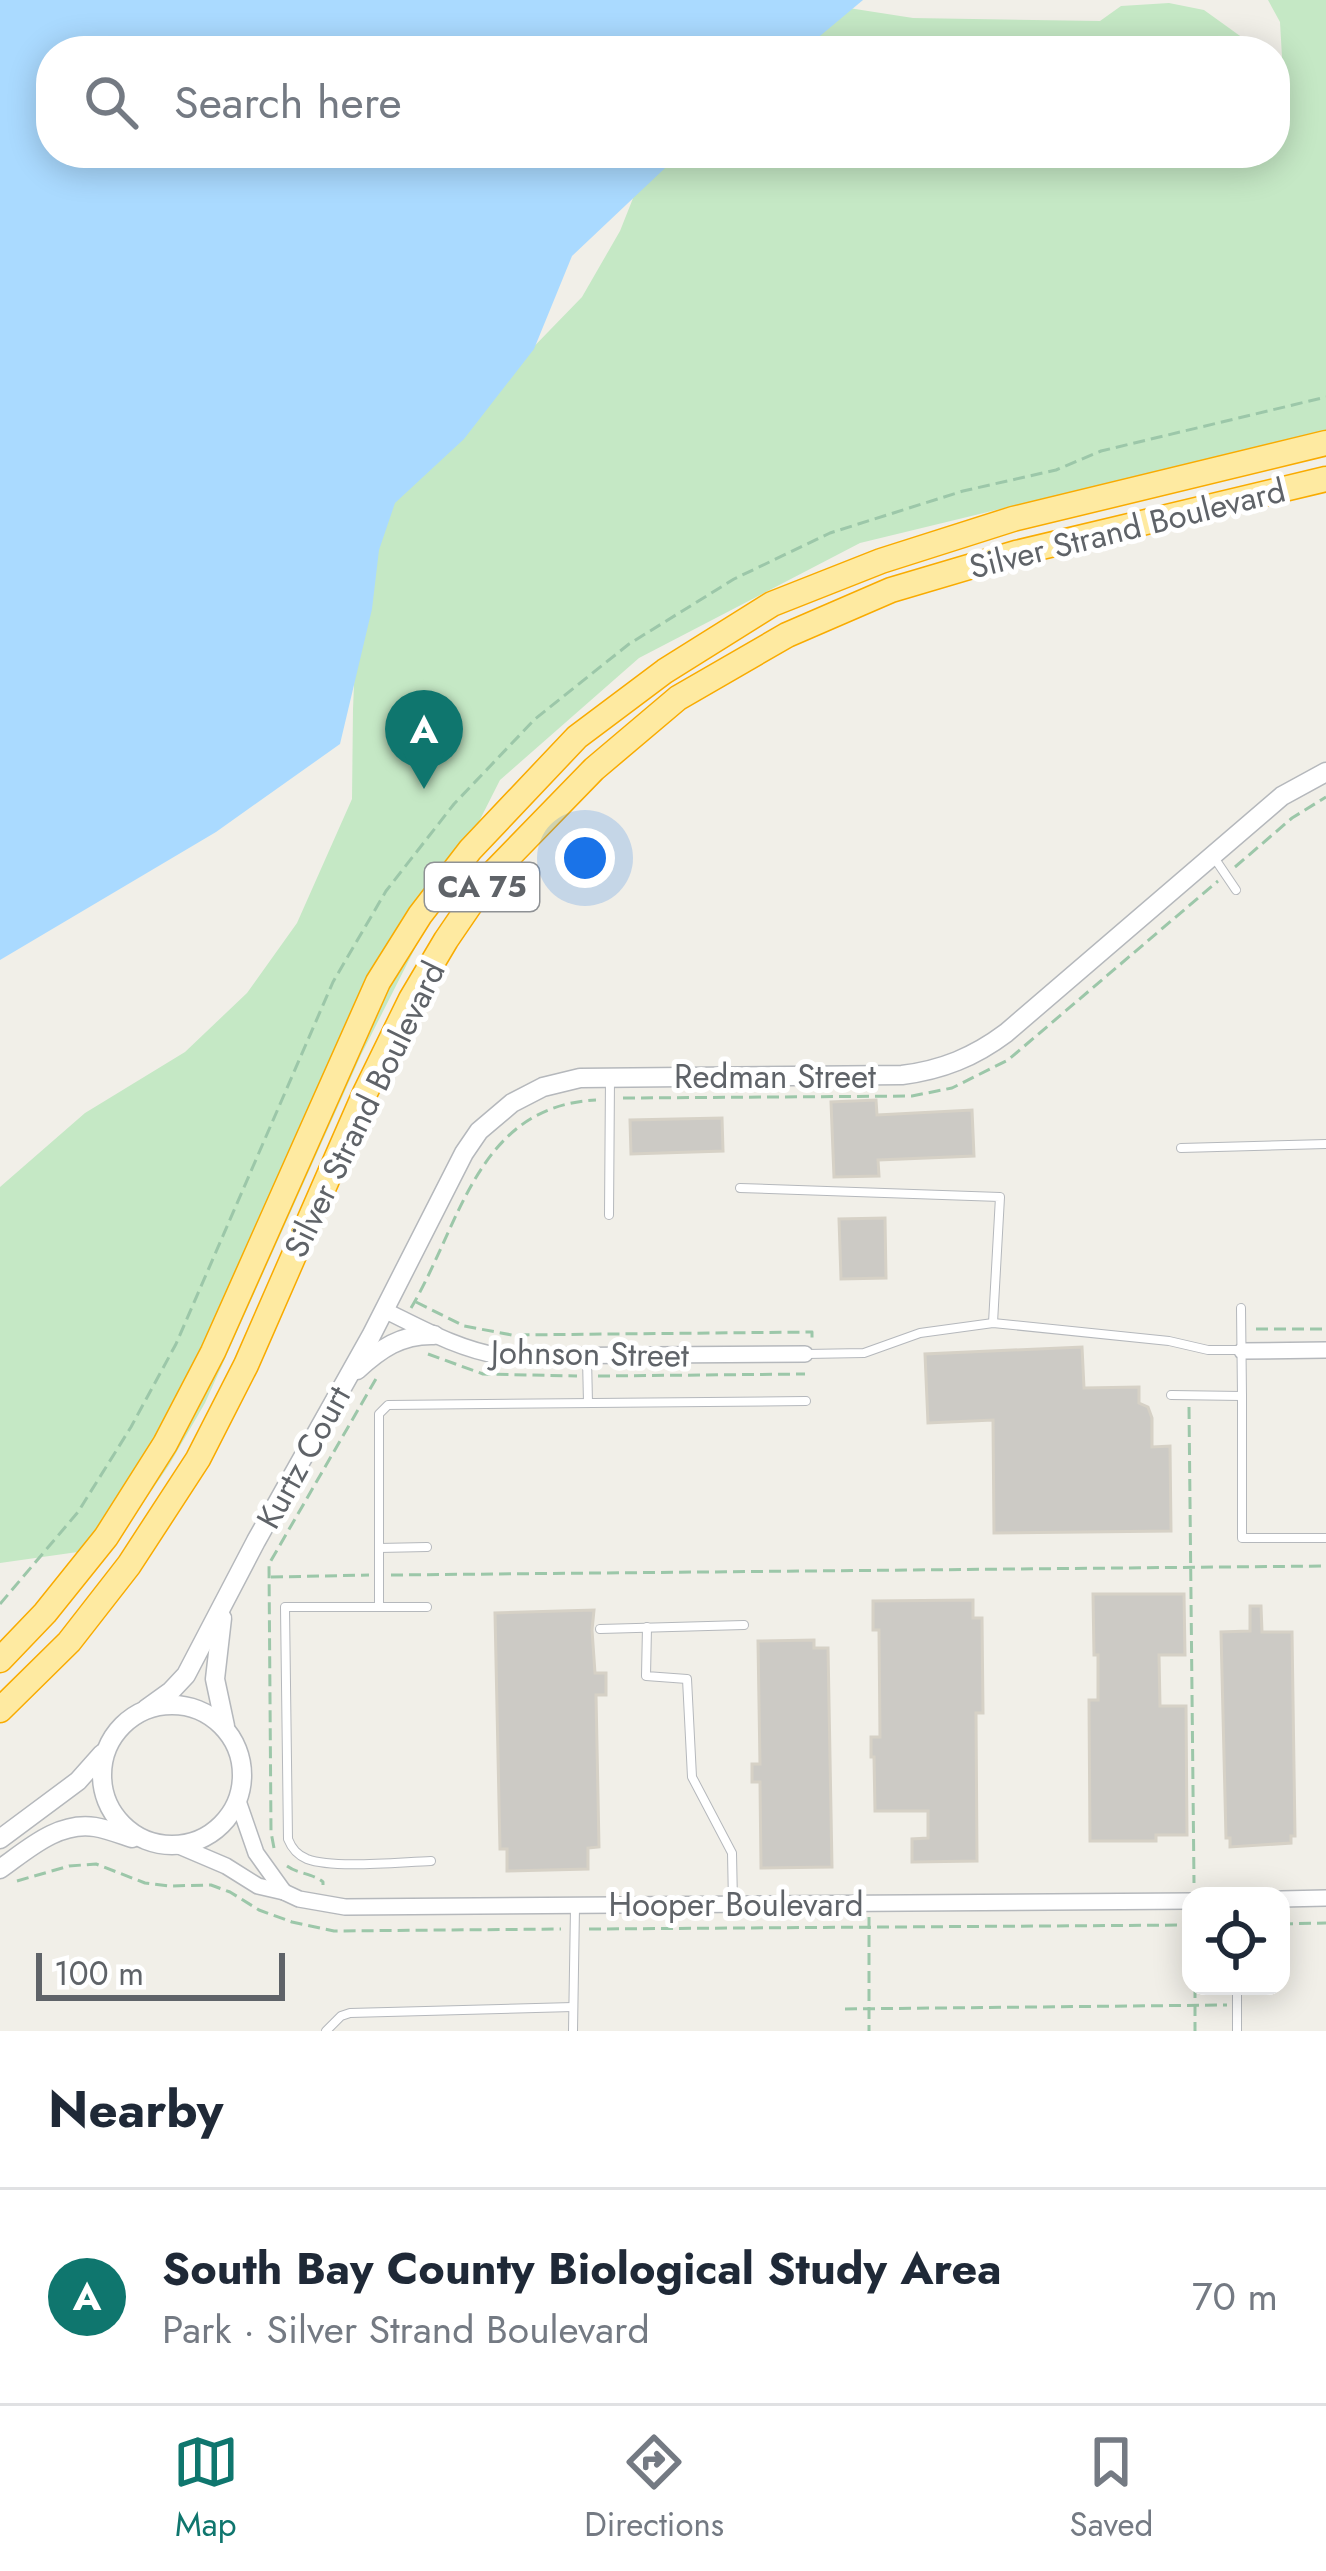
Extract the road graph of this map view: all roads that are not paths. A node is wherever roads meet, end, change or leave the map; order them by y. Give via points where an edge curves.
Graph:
1 (1326, 443) edge
2 (1326, 479) edge
3 (1326, 772) edge
4 (1214, 856) junction
5 (1236, 890) dead end
6 (610, 1076) junction
7 (1326, 1144) edge
8 (1181, 1148) dead end
9 (740, 1188) dead end
10 (609, 1215) dead end
11 (1241, 1308) dead end
12 (384, 1310) junction
13 (993, 1323) junction
14 (434, 1335) junction
15 (1326, 1350) edge
16 (1242, 1351) junction
17 (809, 1354) joint
18 (587, 1356) junction
19 (1171, 1395) dead end
20 (1242, 1396) junction
21 (806, 1401) dead end
22 (588, 1403) junction
23 (331, 1409) junction
24 (1326, 1538) edge
25 (427, 1547) dead end
26 (379, 1548) junction
27 (224, 1606) junction
28 (379, 1606) junction
29 (427, 1607) dead end
30 (744, 1625) dead end
31 (647, 1627) junction
32 (600, 1628) dead end
33 (0, 1660) edge
34 (146, 1709) junction
35 (0, 1710) edge
36 (227, 1731) junction
37 (108, 1745) junction
38 (238, 1801) junction
39 (0, 1839) edge
40 (152, 1844) junction
41 (179, 1846) junction
42 (431, 1861) dead end
43 (8, 1875) edge
44 (284, 1892) junction
45 (1182, 1893) edge
46 (1326, 1898) edge
47 (1290, 1899) edge
48 (733, 1904) junction
49 (575, 1906) junction
50 (1237, 1995) edge
51 (573, 2007) junction
52 (326, 2031) edge
53 (573, 2031) edge
54 (1238, 2031) edge

1 - 33 highway, Silver Strand Boulevard / CA 75 via 1012,519 772,604 664,670 577,737 470,850 378,982 165,1444 106,1537
2 - 35 highway, Silver Strand Boulevard / CA 75 via 891,590 787,635 678,698 594,769 489,878 446,940 365,1093 198,1459 117,1580
3 - 4 street, Redman Street via 1282,796
4 - 5 lane
4 - 6 street, Redman Street via 1006,1034 949,1066 902,1075
6 - 10 lane
6 - 12 street, Redman Street via 556,1083 495,1115 464,1153
7 - 8 lane
9 - 13 lane via 1000,1197
11 - 16 lane
12 - 14 street, Johnson Street
12 - 23 street, Kurtz Court
13 - 16 lane
13 - 17 lane via 920,1333 864,1353
14 - 18 street, Johnson Street via 500,1356
14 - 23 street via 379,1351
15 - 16 street
16 - 20 lane
17 - 18 street, Johnson Street
18 - 22 lane
19 - 20 lane
20 - 24 lane via 1242,1538
21 - 22 lane
22 - 26 lane via 388,1406 379,1414
23 - 27 street, Kurtz Court
25 - 26 lane
26 - 28 lane
27 - 34 street, Kurtz Court via 186,1675
27 - 36 street, Kurtz Court via 215,1678
28 - 29 lane
28 - 42 lane via 285,1607 288,1839 309,1860
30 - 31 lane
31 - 32 lane
31 - 48 lane via 646,1676 687,1679 692,1777 732,1852
34 - 36 street via 182,1705
34 - 37 street
36 - 38 street via 243,1777
37 - 39 street via 78,1781
37 - 40 street via 107,1804 118,1822
38 - 41 street via 215,1832
38 - 44 street via 256,1853
40 - 41 street
40 - 43 street via 82,1826 38,1841
41 - 44 street, Hooper Boulevard
44 - 49 street, Hooper Boulevard via 345,1907
45 - 48 street, Hooper Boulevard
46 - 47 street
48 - 49 street, Hooper Boulevard
49 - 51 lane
50 - 54 lane
51 - 52 lane via 350,2013
51 - 53 lane

